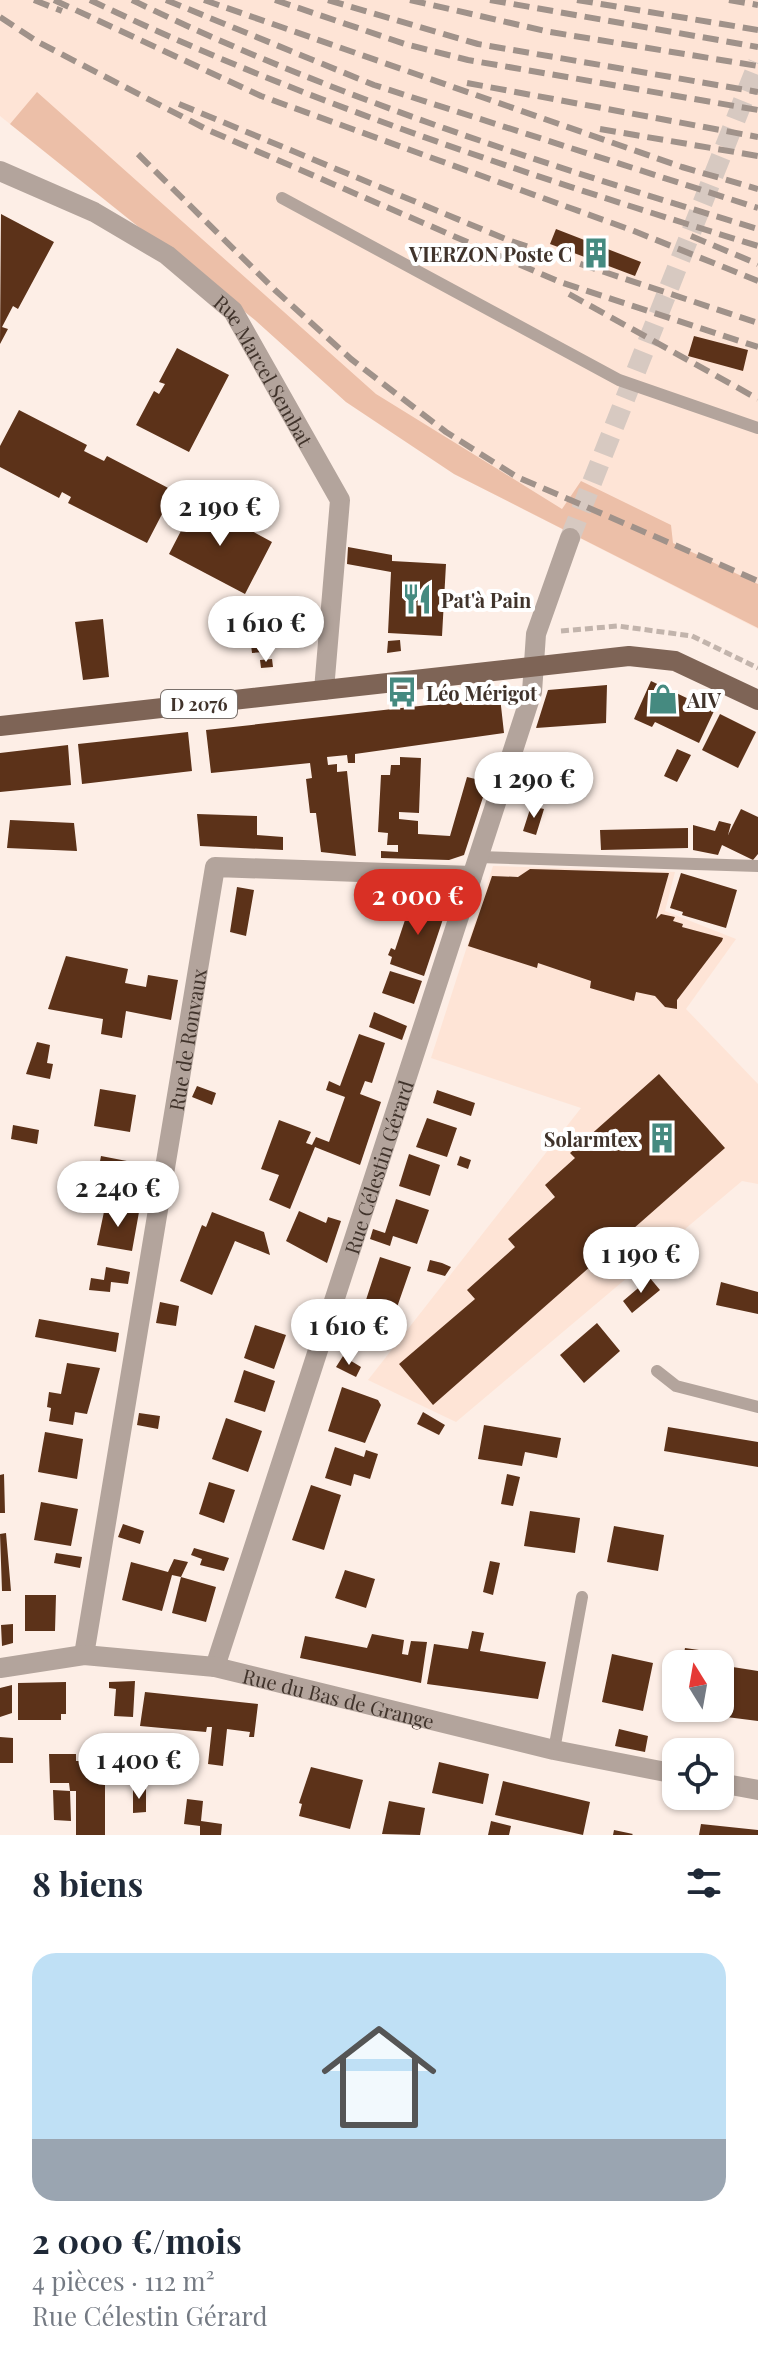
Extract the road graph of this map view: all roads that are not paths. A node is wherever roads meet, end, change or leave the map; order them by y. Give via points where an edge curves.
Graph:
1 (0, 171) edge
2 (282, 198) dead end
3 (758, 428) edge
4 (570, 538) tunnel mouth
5 (533, 667) junction
6 (324, 690) junction
7 (758, 700) edge
8 (0, 726) edge
9 (476, 866) junction
10 (758, 866) edge
11 (657, 1371) dead end
12 (758, 1407) edge
13 (582, 1597) dead end
14 (84, 1655) junction
15 (215, 1667) junction
16 (0, 1668) edge
17 (554, 1750) junction
18 (662, 1771) edge
19 (734, 1786) edge
20 (758, 1790) edge

1 - 6 street, Rue Marcel Sembat via 94,212 167,255 233,311 340,500
2 - 3 lane via 619,380
4 - 5 street, Rue Célestin Gérard via 536,634
5 - 6 main road, D 2076
5 - 7 main road, D 2076 via 611,657 661,658 697,669
5 - 9 street, Rue Célestin Gérard via 532,692
6 - 8 main road, D 2076
9 - 10 lane
9 - 14 street, Rue de Ronvaux via 215,867
9 - 15 street, Rue Célestin Gérard
11 - 12 lane via 676,1386
13 - 17 lane
14 - 15 street, Rue du Bas de Grange
14 - 16 street, Rue du Bas de Grange
15 - 17 street, Rue du Bas de Grange
17 - 18 street, Rue du Bas de Grange
19 - 20 street

